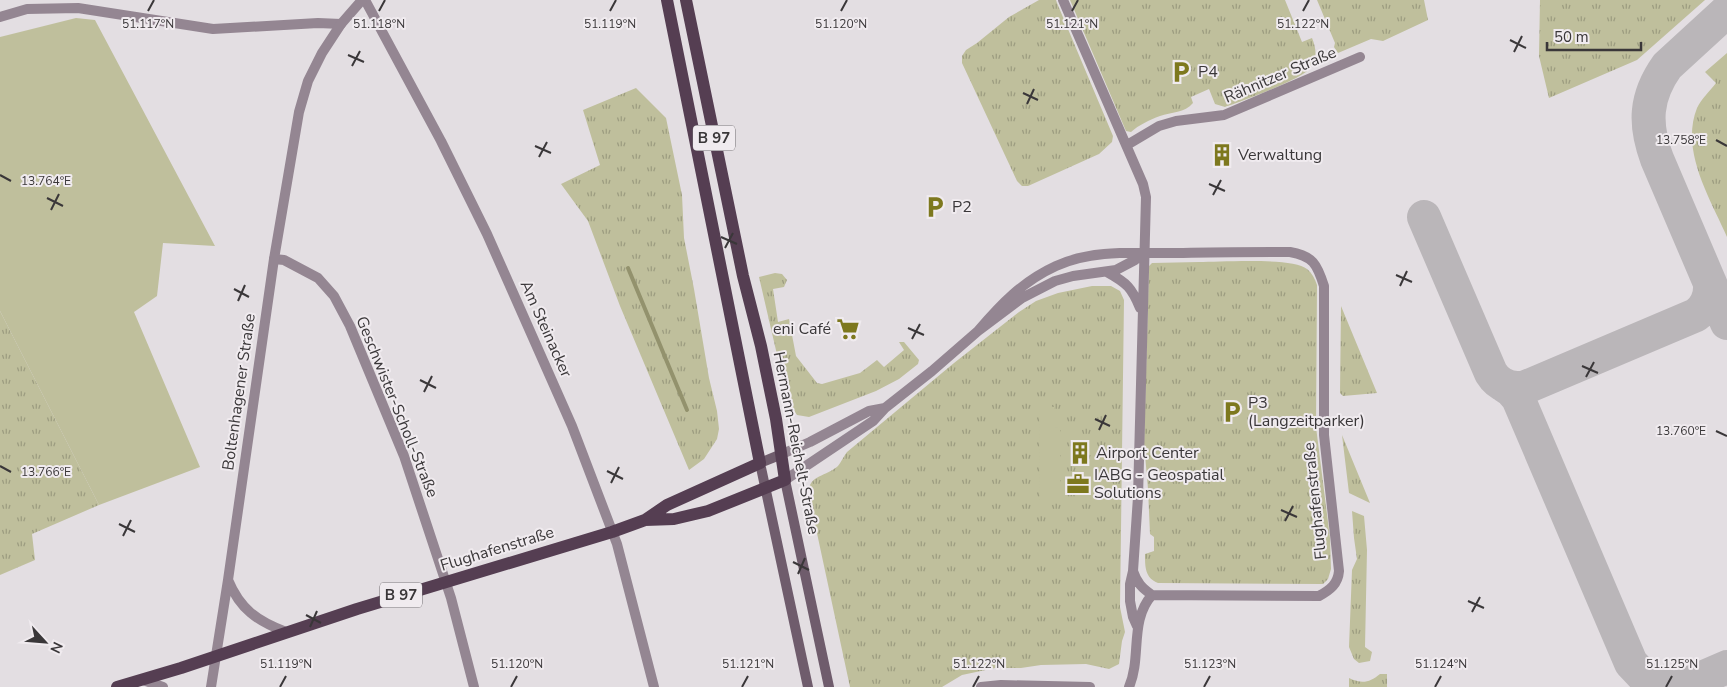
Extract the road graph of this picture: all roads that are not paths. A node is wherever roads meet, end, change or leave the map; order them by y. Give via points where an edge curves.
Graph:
1 (362, 0) edge
2 (365, 0) edge
3 (667, 0) edge
4 (686, 0) edge
5 (1063, 0) edge
6 (0, 17) edge
7 (341, 24) junction
8 (1360, 57) dead end
9 (1126, 145) junction
10 (1145, 253) junction
11 (274, 259) junction
12 (1108, 272) junction
13 (1142, 312) junction
14 (978, 331) junction
15 (885, 408) junction
16 (782, 454) junction
17 (760, 464) junction
18 (785, 480) junction
19 (765, 489) junction
20 (645, 520) junction
21 (612, 532) junction
22 (1134, 571) junction
23 (228, 580) junction
24 (446, 582) junction
25 (1152, 595) junction
26 (1137, 626) junction
27 (286, 632) junction
28 (216, 656) junction
29 (143, 680) junction
30 (118, 687) edge
31 (163, 687) edge
32 (210, 687) edge
33 (474, 687) edge
34 (654, 687) edge
35 (808, 687) edge
36 (829, 687) edge
37 (981, 687) edge
38 (1090, 687) edge
39 (1129, 687) edge

1 - 7 street, Boltenhagener Straße
2 - 21 street, Am Steinacker via 488,234 572,426
3 - 17 main road, B 97
4 - 16 main road, Hermann-Reichelt-Straße / B 97
5 - 9 street
6 - 7 street via 27,9 78,8 213,29
7 - 11 street, Boltenhagener Straße via 308,81 299,112
8 - 9 street, Rähnitzer Straße via 1224,115 1159,126
9 - 10 street via 1144,184
10 - 12 street, Flughafenstraße
10 - 13 street
10 - 14 street, Flughafenstraße via 1100,254 1058,264 1021,286
10 - 25 street, Flughafenstraße via 1290,252 1308,257 1316,264 1324,286 1324,435 1339,571 1338,581 1319,596
11 - 23 street, Boltenhagener Straße
11 - 24 street, Geschwister-Scholl-Straße via 284,260 318,278 334,296 350,326 404,456
12 - 13 street via 1128,284
12 - 14 street, Flughafenstraße via 1055,281 1022,298
13 - 22 street
14 - 15 street, Flughafenstraße
15 - 16 street, Flughafenstraße via 869,411
15 - 18 street, Flughafenstraße via 873,421
16 - 17 main road, Flughafenstraße
16 - 18 main road, Hermann-Reichelt-Straße / B 97
17 - 19 main road, B 97
17 - 20 main road, Flughafenstraße / B 97 via 667,505
18 - 19 main road, Flughafenstraße / B 97
18 - 36 main road, Hermann-Reichelt-Straße
19 - 20 main road, Flughafenstraße / B 97 via 708,511 674,519
19 - 35 main road
20 - 21 main road, Flughafenstraße / B 97
21 - 24 main road, Flughafenstraße / B 97
21 - 34 street, Am Steinacker
22 - 25 street via 1137,582
22 - 26 street via 1130,601
23 - 27 street via 240,602 253,616
23 - 28 street, Boltenhagener Straße
24 - 27 main road, Flughafenstraße / B 97
24 - 33 street, Geschwister-Scholl-Straße
25 - 26 street
26 - 39 street via 1136,665
27 - 28 main road, Flughafenstraße / B 97
28 - 29 main road, B 97
28 - 32 street, Boltenhagener Straße
29 - 30 main road, B 97
29 - 31 street
37 - 38 street

